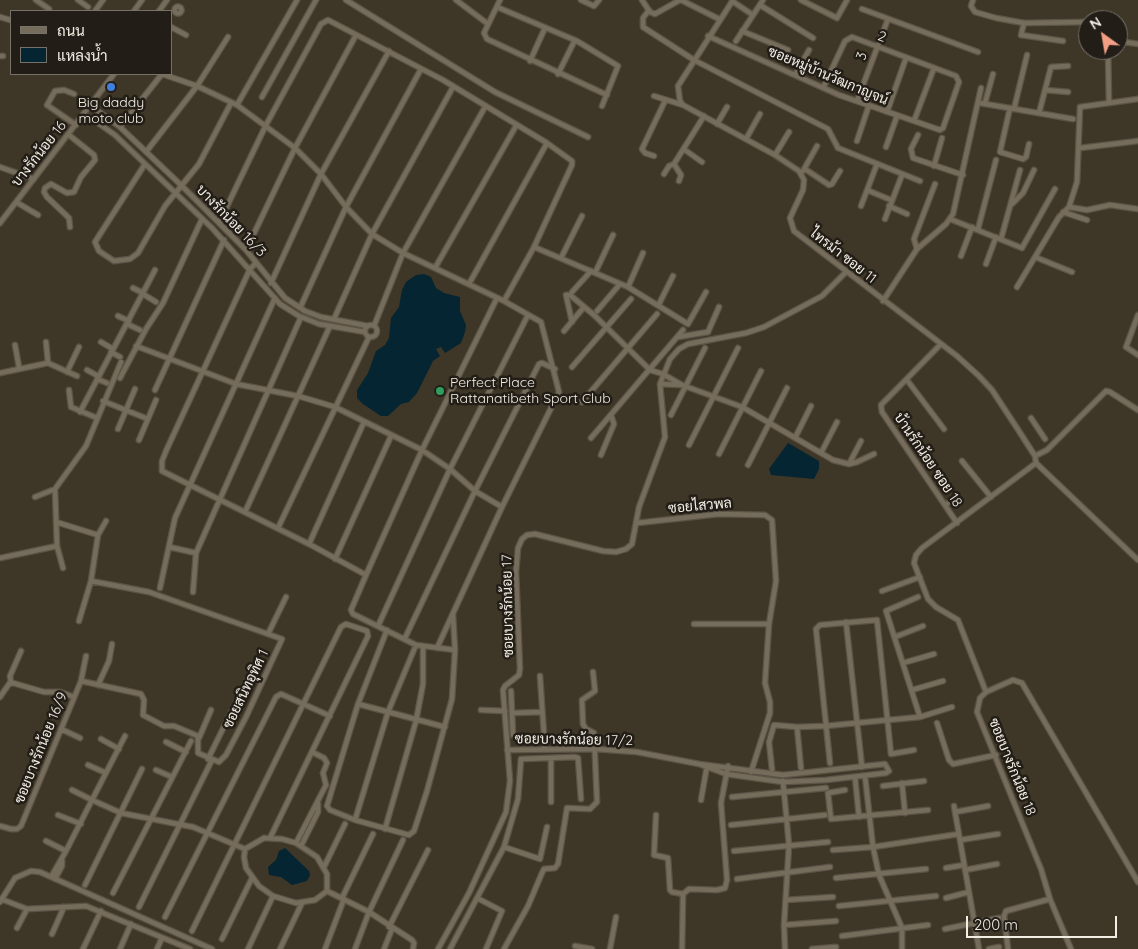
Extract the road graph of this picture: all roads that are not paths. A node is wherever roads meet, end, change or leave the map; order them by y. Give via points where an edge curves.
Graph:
1 (36, 0) edge
2 (79, 0) edge
3 (103, 0) edge
4 (167, 0) edge
5 (297, 0) edge
6 (316, 0) edge
7 (346, 0) edge
8 (456, 0) edge
9 (500, 0) edge
10 (580, 0) edge
11 (599, 0) edge
12 (642, 0) edge
13 (681, 0) edge
14 (733, 0) edge
15 (764, 0) edge
16 (801, 0) edge
17 (847, 0) edge
18 (973, 0) edge
19 (760, 5) junction
20 (88, 7) dead end
21 (497, 7) junction
22 (49, 9) dead end
23 (862, 9) dead end
24 (95, 10) edge
25 (649, 10) junction
26 (753, 15) junction
27 (172, 16) edge
28 (0, 17) edge
29 (719, 19) junction
30 (888, 19) junction
31 (10, 20) edge
32 (1078, 22) edge
33 (1024, 23) junction
34 (488, 24) junction
35 (172, 28) edge
36 (545, 28) junction
37 (742, 31) junction
38 (356, 34) junction
39 (186, 35) dead end
40 (708, 36) junction
41 (228, 37) dead end
42 (813, 38) dead end
43 (575, 40) junction
44 (736, 41) dead end
45 (1063, 41) dead end
46 (878, 48) junction
47 (788, 50) dead end
48 (809, 50) dead end
49 (389, 52) junction
50 (978, 52) dead end
51 (1027, 55) dead end
52 (906, 58) junction
53 (694, 60) junction
54 (1108, 60) edge
55 (530, 61) junction
56 (1068, 66) dead end
57 (934, 68) junction
58 (421, 69) junction
59 (558, 74) junction
60 (993, 74) dead end
61 (113, 75) edge
62 (160, 75) edge
63 (165, 75) edge
64 (795, 75) junction
65 (197, 86) junction
66 (453, 86) junction
67 (824, 88) junction
68 (981, 88) dead end
69 (1045, 90) junction
70 (1068, 92) dead end
71 (74, 94) dead end
72 (607, 95) junction
73 (654, 96) dead end
74 (262, 97) dead end
75 (1138, 99) edge
76 (665, 101) junction
77 (858, 101) junction
78 (231, 103) junction
79 (980, 103) junction
80 (1109, 103) junction
81 (985, 104) junction
82 (237, 105) junction
83 (683, 105) junction
84 (91, 106) junction
85 (602, 106) dead end
86 (869, 106) junction
87 (485, 107) junction
88 (727, 107) dead end
89 (1012, 108) junction
90 (887, 112) junction
91 (1039, 113) junction
92 (85, 114) junction
93 (760, 114) dead end
94 (704, 116) junction
95 (897, 116) junction
96 (1073, 119) dead end
97 (112, 121) junction
98 (914, 121) junction
99 (717, 124) junction
100 (76, 125) junction
101 (266, 125) junction
102 (516, 126) junction
103 (120, 127) junction
104 (107, 128) junction
105 (942, 130) joint
106 (789, 132) dead end
107 (918, 134) dead end
108 (69, 135) junction
109 (588, 137) dead end
110 (942, 138) dead end
111 (746, 139) junction
112 (1138, 140) edge
113 (857, 141) dead end
114 (547, 143) junction
115 (1030, 144) dead end
116 (817, 146) dead end
117 (886, 147) dead end
118 (295, 148) junction
119 (1080, 148) junction
120 (685, 150) junction
121 (146, 152) junction
122 (776, 155) junction
123 (654, 156) dead end
124 (996, 160) dead end
125 (702, 162) dead end
126 (145, 164) junction
127 (674, 164) junction
128 (876, 164) junction
129 (934, 166) junction
130 (0, 167) edge
131 (805, 169) junction
132 (1020, 170) dead end
133 (1034, 170) dead end
134 (840, 171) dead end
135 (321, 174) junction
136 (664, 174) dead end
137 (801, 174) junction
138 (902, 175) junction
139 (963, 175) junction
140 (34, 179) junction
141 (679, 181) dead end
142 (920, 181) dead end
143 (935, 184) dead end
144 (182, 186) junction
145 (1055, 189) dead end
146 (867, 190) junction
147 (174, 192) junction
148 (891, 200) junction
149 (16, 202) junction
150 (1012, 204) junction
151 (860, 206) dead end
152 (889, 206) junction
153 (346, 207) junction
154 (1069, 207) junction
155 (1138, 209) edge
156 (1063, 212) junction
157 (907, 214) dead end
158 (38, 215) dead end
159 (582, 216) dead end
160 (886, 218) dead end
161 (202, 219) junction
162 (950, 219) junction
163 (1087, 220) dead end
164 (0, 223) edge
165 (218, 223) junction
166 (70, 227) dead end
167 (972, 227) junction
168 (978, 230) junction
169 (372, 234) junction
170 (614, 235) dead end
171 (999, 238) junction
172 (224, 240) junction
173 (534, 247) junction
174 (918, 248) junction
175 (246, 250) junction
176 (403, 253) junction
177 (643, 254) dead end
178 (961, 256) dead end
179 (1035, 257) junction
180 (561, 258) junction
181 (256, 263) junction
182 (986, 264) dead end
183 (435, 268) junction
184 (250, 269) junction
185 (155, 270) dead end
186 (593, 272) junction
187 (845, 272) junction
188 (1072, 272) dead end
189 (673, 276) dead end
190 (271, 283) junction
191 (469, 284) junction
192 (620, 284) junction
193 (628, 287) junction
194 (1017, 287) dead end
195 (133, 288) dead end
196 (572, 292) dead end
197 (706, 292) dead end
198 (143, 294) junction
199 (275, 298) junction
200 (497, 298) junction
201 (631, 300) dead end
202 (504, 301) junction
203 (883, 301) junction
204 (156, 302) dead end
205 (659, 304) junction
206 (584, 306) junction
207 (719, 307) dead end
208 (300, 308) junction
209 (597, 312) dead end
210 (657, 314) dead end
211 (528, 315) junction
212 (1138, 315) edge
213 (118, 316) dead end
214 (301, 317) junction
215 (334, 319) junction
216 (572, 322) junction
217 (128, 323) junction
218 (330, 326) junction
219 (368, 326) junction
220 (374, 326) junction
221 (607, 328) junction
222 (140, 330) dead end
223 (683, 330) dead end
224 (564, 331) dead end
225 (365, 332) junction
226 (370, 337) junction
227 (678, 337) junction
228 (46, 342) dead end
229 (101, 342) dead end
230 (941, 344) junction
231 (15, 345) dead end
232 (136, 346) junction
233 (79, 347) dead end
234 (705, 348) dead end
235 (738, 348) dead end
236 (112, 350) junction
237 (627, 350) junction
238 (1138, 355) edge
239 (168, 360) junction
240 (48, 363) junction
241 (19, 367) junction
242 (572, 367) dead end
243 (87, 370) dead end
244 (555, 370) junction
245 (650, 370) junction
246 (761, 371) dead end
247 (67, 372) junction
248 (0, 373) edge
249 (202, 373) junction
250 (663, 374) junction
251 (77, 376) dead end
252 (98, 377) junction
253 (120, 378) dead end
254 (908, 380) junction
255 (107, 383) dead end
256 (236, 384) junction
257 (660, 384) junction
258 (684, 386) junction
259 (135, 388) dead end
260 (787, 388) dead end
261 (68, 390) dead end
262 (155, 390) dead end
263 (267, 390) junction
264 (298, 396) junction
265 (714, 397) junction
266 (156, 400) dead end
267 (103, 401) junction
268 (582, 402) dead end
269 (811, 406) dead end
270 (334, 407) junction
271 (742, 408) junction
272 (126, 410) junction
273 (1138, 410) edge
274 (80, 412) junction
275 (611, 415) junction
276 (671, 416) dead end
277 (97, 418) junction
278 (148, 418) junction
279 (1031, 418) dead end
280 (364, 422) junction
281 (770, 422) junction
282 (837, 422) dead end
283 (118, 429) dead end
284 (944, 429) dead end
285 (391, 436) junction
286 (591, 438) dead end
287 (795, 438) junction
288 (1045, 439) dead end
289 (140, 440) dead end
290 (861, 441) dead end
291 (689, 445) dead end
292 (422, 450) junction
293 (820, 453) junction
294 (719, 454) dead end
295 (874, 454) dead end
296 (601, 455) dead end
297 (1035, 456) junction
298 (962, 461) dead end
299 (1036, 463) junction
300 (849, 464) junction
301 (748, 465) dead end
302 (450, 469) junction
303 (190, 485) junction
304 (56, 489) junction
305 (475, 490) junction
306 (35, 497) dead end
307 (991, 497) junction
308 (219, 499) junction
309 (954, 499) dead end
310 (946, 505) junction
311 (502, 507) junction
312 (245, 512) junction
313 (56, 522) junction
314 (106, 522) dead end
315 (957, 522) junction
316 (637, 523) junction
317 (278, 528) junction
318 (98, 535) junction
319 (309, 544) junction
320 (56, 546) junction
321 (169, 547) junction
322 (196, 553) junction
323 (0, 558) edge
324 (335, 559) junction
325 (1138, 560) edge
326 (63, 568) dead end
327 (366, 575) junction
328 (920, 577) junction
329 (91, 581) junction
330 (160, 588) dead end
331 (882, 591) dead end
332 (193, 592) dead end
333 (286, 597) dead end
334 (918, 597) dead end
335 (453, 613) junction
336 (79, 621) dead end
337 (846, 622) junction
338 (694, 624) dead end
339 (769, 624) junction
340 (378, 626) junction
341 (923, 626) dead end
342 (386, 630) junction
343 (268, 634) junction
344 (894, 637) junction
345 (405, 638) junction
346 (112, 644) dead end
347 (416, 645) junction
348 (423, 647) junction
349 (437, 648) junction
350 (455, 650) junction
351 (21, 651) dead end
352 (934, 654) dead end
353 (86, 656) dead end
354 (903, 662) junction
355 (593, 672) dead end
356 (540, 676) dead end
357 (247, 680) dead end
358 (81, 681) junction
359 (943, 681) dead end
360 (10, 683) junction
361 (98, 684) junction
362 (912, 690) junction
363 (511, 691) dead end
364 (986, 692) junction
365 (0, 697) edge
366 (74, 697) junction
367 (304, 704) junction
368 (358, 704) junction
369 (952, 708) dead end
370 (211, 710) dead end
371 (481, 710) dead end
372 (504, 711) junction
373 (388, 712) junction
374 (542, 712) junction
375 (512, 713) junction
376 (330, 716) junction
377 (920, 717) junction
378 (887, 720) junction
379 (416, 721) junction
380 (857, 723) junction
381 (937, 723) dead end
382 (825, 726) junction
383 (445, 727) junction
384 (797, 727) junction
385 (61, 730) junction
386 (513, 735) dead end
387 (125, 736) dead end
388 (80, 738) dead end
389 (199, 738) junction
390 (100, 739) dead end
391 (191, 741) dead end
392 (166, 742) dead end
393 (119, 749) junction
394 (545, 749) junction
395 (595, 749) junction
396 (508, 750) junction
397 (914, 750) dead end
398 (186, 752) junction
399 (312, 752) junction
400 (996, 755) junction
401 (551, 758) junction
402 (210, 760) junction
403 (830, 763) dead end
404 (88, 766) dead end
405 (707, 766) junction
406 (728, 766) junction
407 (862, 767) junction
408 (801, 768) dead end
409 (142, 769) dead end
410 (772, 769) dead end
411 (156, 770) dead end
412 (752, 771) junction
413 (106, 773) junction
414 (726, 774) junction
415 (783, 774) junction
416 (865, 776) junction
417 (172, 777) junction
418 (855, 777) junction
419 (751, 778) junction
420 (924, 781) dead end
421 (783, 782) junction
422 (902, 783) junction
423 (883, 786) dead end
424 (826, 788) dead end
425 (72, 790) dead end
426 (845, 790) dead end
427 (784, 792) junction
428 (732, 797) dead end
429 (581, 799) dead end
430 (92, 800) junction
431 (701, 800) dead end
432 (551, 802) dead end
433 (954, 806) dead end
434 (988, 806) dead end
435 (928, 810) dead end
436 (905, 812) junction
437 (955, 812) junction
438 (121, 813) junction
439 (58, 815) dead end
440 (656, 815) dead end
441 (825, 815) dead end
442 (869, 816) junction
443 (859, 817) junction
444 (787, 819) junction
445 (151, 820) junction
446 (355, 820) junction
447 (81, 824) junction
448 (180, 824) junction
449 (345, 824) dead end
450 (730, 825) dead end
451 (0, 826) edge
452 (547, 827) dead end
453 (385, 829) junction
454 (208, 832) junction
455 (373, 834) dead end
456 (959, 834) junction
457 (998, 834) dead end
458 (270, 838) junction
459 (403, 840) dead end
460 (960, 840) junction
461 (46, 841) dead end
462 (828, 842) dead end
463 (234, 844) junction
464 (298, 844) junction
465 (789, 845) junction
466 (504, 847) junction
467 (872, 847) junction
468 (245, 850) junction
469 (428, 850) dead end
470 (833, 850) dead end
471 (734, 851) dead end
472 (66, 852) junction
473 (998, 864) dead end
474 (324, 867) junction
475 (830, 867) dead end
476 (965, 867) junction
477 (926, 868) dead end
478 (946, 868) dead end
479 (788, 872) junction
480 (879, 874) junction
481 (53, 878) junction
482 (252, 878) junction
483 (836, 878) dead end
484 (737, 879) dead end
485 (1138, 882) edge
486 (85, 884) dead end
487 (327, 891) junction
488 (969, 892) junction
489 (113, 893) dead end
490 (684, 894) junction
491 (273, 896) junction
492 (936, 896) dead end
493 (833, 897) dead end
494 (478, 898) junction
495 (946, 898) dead end
496 (343, 899) junction
497 (1050, 899) junction
498 (1, 900) edge
499 (786, 900) junction
500 (892, 901) junction
501 (302, 903) junction
502 (839, 906) dead end
503 (64, 907) junction
504 (139, 907) dead end
505 (27, 909) junction
506 (101, 911) junction
507 (368, 912) junction
508 (165, 917) dead end
509 (616, 917) dead end
510 (998, 918) dead end
511 (836, 921) dead end
512 (974, 923) junction
513 (130, 924) junction
514 (784, 925) junction
515 (928, 925) dead end
516 (17, 928) dead end
517 (391, 928) junction
518 (902, 928) junction
519 (945, 929) dead end
520 (192, 931) dead end
521 (52, 934) dead end
522 (842, 936) dead end
523 (162, 938) junction
524 (222, 939) dead end
525 (575, 946) dead end
526 (836, 947) dead end
527 (999, 948) dead end
528 (83, 949) edge
529 (120, 949) edge
530 (157, 949) edge
531 (190, 949) edge
532 (212, 949) edge
533 (248, 949) edge
534 (280, 949) edge
535 (325, 949) edge
536 (355, 949) edge
537 (384, 949) edge
538 (413, 949) edge
539 (438, 949) edge
540 (450, 949) edge
541 (486, 949) edge
542 (504, 949) edge
543 (592, 949) edge
544 (610, 949) edge
545 (682, 949) edge
546 (785, 949) edge
547 (812, 949) edge
548 (902, 949) edge
549 (979, 949) edge
550 (989, 949) edge
551 (1008, 949) edge
552 (1070, 949) edge

1 - 22 street
2 - 20 street
3 - 24 street
4 - 27 street via 176,10
5 - 82 street
6 - 74 street
7 - 109 street via 495,92
8 - 34 street
9 - 21 street
10 - 11 street via 594,6
12 - 25 street
13 - 25 street via 656,14
13 - 29 street
14 - 26 street
14 - 29 street
15 - 19 street
16 - 17 street via 837,18
18 - 33 street via 974,12
19 - 26 street
19 - 42 street
21 - 34 street
21 - 36 street
23 - 30 street
25 - 53 street via 643,18 643,27
26 - 37 street
28 - 31 street
29 - 40 street
30 - 46 street, 3
30 - 50 street
32 - 33 street
33 - 45 street via 1021,35
34 - 55 street via 484,33 488,40
35 - 39 street
36 - 43 street
36 - 55 street
37 - 44 street
37 - 47 street
38 - 49 street
38 - 101 street via 324,20
38 - 118 street
40 - 53 street
40 - 64 street, ซอยหมู่บ้านวัฒกาญจน์
41 - 65 street
43 - 59 street
43 - 72 street via 618,66
46 - 52 street, 2
46 - 67 street, 2 via 848,38
46 - 77 street, 3
48 - 64 street
49 - 58 street
49 - 135 street
51 - 89 street
52 - 57 street, 2
52 - 90 street
53 - 83 street via 678,86
53 - 128 street via 828,129 838,148
54 - 80 street
55 - 59 street
56 - 69 street via 1051,67
57 - 98 street
57 - 105 street, 2 via 959,79
58 - 66 street
58 - 153 street
59 - 72 street
60 - 81 street
61 - 84 street, บางรักน้อย 16
62 - 103 street
63 - 65 street
64 - 67 street, ซอยหมู่บ้านวัฒกาญจน์
65 - 78 street
65 - 121 street
66 - 87 street
66 - 169 street
67 - 77 street, ซอยหมู่บ้านวัฒกาญจน์
68 - 79 street
69 - 70 street
69 - 91 street
71 - 100 street via 55,91 47,105
72 - 85 street
73 - 76 street
75 - 80 street
76 - 83 street
76 - 123 street via 642,149
77 - 86 street, ซอยหมู่บ้านวัฒกาญจน์
78 - 82 street
78 - 144 street via 198,164
79 - 81 street
79 - 139 street
80 - 119 street via 1078,110
81 - 89 street
82 - 101 street
83 - 94 street
84 - 92 street, บางรักน้อย 16
84 - 97 street, บางรักน้อย 16/3
86 - 90 street, ซอยหมู่บ้านวัฒกาญจน์
86 - 113 street
87 - 102 street
87 - 176 street
88 - 99 street
89 - 91 street
89 - 115 street via 1000,152 1023,159
90 - 95 street, ซอยหมู่บ้านวัฒกาญจน์
91 - 96 street
92 - 100 street, บางรักน้อย 16
92 - 104 street
93 - 111 street
94 - 99 street
94 - 120 street
95 - 98 street, ซอยหมู่บ้านวัฒกาญจน์
95 - 117 street
97 - 103 street, บางรักน้อย 16/3
97 - 104 street
98 - 105 street, ซอยหมู่บ้านวัฒกาญจน์
99 - 111 street
100 - 108 street, บางรักน้อย 16
101 - 118 street
101 - 165 street
102 - 114 street
102 - 183 street
103 - 121 street, บางรักน้อย 16/3
104 - 126 street
106 - 122 street
107 - 129 street via 911,155
108 - 140 street, บางรักน้อย 16
108 - 166 street via 94,155 95,160 74,192 67,193 51,184 45,188 47,197 69,218
110 - 129 street
111 - 122 street
112 - 119 street
114 - 173 street via 569,158 572,165
114 - 191 street
116 - 131 street
118 - 135 street
118 - 175 street
119 - 154 street via 1078,182
120 - 125 street
120 - 127 street
121 - 144 street, บางรักน้อย 16/3
122 - 137 street
124 - 168 street
126 - 147 street
126 - 147 street via 98,236 95,242 99,251 114,260 130,258 138,253
127 - 136 street via 668,166
127 - 141 street via 681,175
128 - 138 street
128 - 146 street
129 - 139 street
130 - 140 street
131 - 134 street via 829,185
131 - 137 street
132 - 150 street
133 - 150 street via 1023,193
135 - 153 street
135 - 190 street
137 - 187 street, ไทรม้า ซอย 11 via 803,190 790,218 791,225 794,231
138 - 142 street
138 - 148 street
139 - 162 street
140 - 149 street, บางรักน้อย 16
143 - 174 street via 914,239
144 - 147 street
144 - 165 street, บางรักน้อย 16/3
145 - 171 street via 1024,247
146 - 148 street
146 - 151 street
147 - 161 street
148 - 152 street
149 - 158 street
149 - 164 street, บางรักน้อย 16
150 - 171 street
152 - 157 street
152 - 160 street
153 - 169 street
153 - 208 street
154 - 155 street via 1087,210 1110,205
154 - 156 street
156 - 163 street
156 - 179 street
159 - 180 street
161 - 172 street
161 - 232 street via 163,303
162 - 167 street
162 - 174 street
165 - 175 street, บางรักน้อย 16/3
167 - 168 street
167 - 178 street
168 - 171 street
169 - 176 street
169 - 215 street
170 - 186 street
171 - 182 street
172 - 184 street
172 - 239 street
173 - 180 street
173 - 202 street
174 - 203 street
175 - 181 street, บางรักน้อย 16/3
176 - 183 street
176 - 220 street
177 - 193 street
179 - 188 street
179 - 194 street
180 - 186 street
181 - 184 street
181 - 190 street, บางรักน้อย 16/3
183 - 191 street
184 - 199 street
184 - 249 street
185 - 198 street
186 - 192 street
186 - 196 street
187 - 203 street, ไทรม้า ซอย 11
187 - 250 street, ซอยบางรักน้อย 17 via 822,296 764,327 688,344 679,349
189 - 205 street
190 - 208 street, บางรักน้อย 16/3
191 - 200 street
192 - 193 street
192 - 209 street
193 - 205 street
195 - 198 street
197 - 205 street via 688,324
198 - 204 street
198 - 217 street
199 - 214 street
199 - 256 street
200 - 202 street
200 - 292 street
201 - 221 street
202 - 211 street
203 - 230 street, ไทรม้า ซอย 11
206 - 216 street
206 - 216 street via 566,294
206 - 221 street
207 - 227 street via 708,332
208 - 215 street, บางรักน้อย 16/3
210 - 237 street
211 - 244 street via 541,322
211 - 302 street
212 - 238 street via 1126,347
213 - 217 street
214 - 218 street
214 - 263 street
215 - 219 street, บางรักน้อย 16/3
216 - 224 street
217 - 222 street
217 - 236 street
218 - 225 street
218 - 264 street
219 - 220 street, บางรักน้อย 16/3
219 - 225 street
220 - 226 street via 377,332
221 - 237 street
221 - 242 street
223 - 227 street
225 - 226 street
226 - 270 street
227 - 245 street
228 - 240 street
229 - 236 street
230 - 254 street, บ้านรักน้อย ซอย 18
230 - 297 street, ไทรม้า ซอย 11 via 992,390
231 - 241 street
232 - 239 street
232 - 253 street
233 - 247 street
234 - 258 street
235 - 265 street
236 - 252 street
236 - 267 street via 120,359
237 - 245 street
237 - 268 street
239 - 249 street
239 - 262 street
240 - 241 street
240 - 247 street
241 - 248 street
243 - 252 street
244 - 305 street via 540,364
244 - 311 street via 559,392
245 - 250 street
245 - 275 street
246 - 271 street
247 - 251 street
249 - 256 street
249 - 303 street via 162,461 162,471
250 - 257 street, ซอยบางรักน้อย 17
250 - 258 street
252 - 255 street
252 - 274 street
254 - 284 street
254 - 310 street, บ้านรักน้อย ซอย 18 via 885,400 881,405 882,412
256 - 263 street
256 - 303 street
257 - 258 street
257 - 316 street, ซอยบางรักน้อย 17 via 665,437 646,485
258 - 265 street
258 - 276 street
259 - 272 street
260 - 281 street
261 - 274 street via 71,407
263 - 264 street
263 - 308 street
264 - 270 street
264 - 312 street
265 - 271 street
265 - 291 street
266 - 278 street
267 - 272 street
267 - 277 street
269 - 287 street
270 - 280 street
270 - 317 street
271 - 281 street
271 - 294 street
272 - 278 street
272 - 283 street
273 - 297 street via 1106,391 1047,450
274 - 277 street
275 - 286 street
275 - 296 street via 614,424
277 - 304 street via 84,449
278 - 289 street
279 - 288 street
280 - 285 street
280 - 319 street
281 - 287 street
281 - 301 street
282 - 293 street
285 - 292 street
285 - 324 street
287 - 293 street
290 - 300 street
292 - 302 street
292 - 327 street
293 - 300 street
295 - 300 street
297 - 299 street, ไทรม้า ซอย 11
298 - 307 street
299 - 307 street
299 - 325 street
302 - 305 street
302 - 340 street
303 - 308 street
303 - 321 street via 175,518
304 - 306 street
304 - 313 street
305 - 311 street
305 - 345 street
307 - 315 street
308 - 312 street
308 - 322 street
309 - 310 street
310 - 315 street, บ้านรักน้อย ซอย 18
311 - 335 street
312 - 317 street
313 - 318 street
313 - 320 street
314 - 318 street
315 - 328 street via 916,555 914,563
316 - 339 street, ซอยไสวพล via 719,514 769,516 774,528 776,581
316 - 372 street, ซอยบางรักน้อย 17 via 632,544 616,552 535,534 522,539 516,572 520,669 519,675 503,690
317 - 319 street
318 - 329 street
319 - 324 street
320 - 323 street
320 - 326 street
321 - 322 street
321 - 330 street
322 - 332 street
324 - 327 street
327 - 340 street via 351,612
328 - 331 street
328 - 364 street via 928,599 958,620
329 - 336 street
329 - 343 street, ซอยสนิทอุทิศ 1 via 149,592
333 - 343 street
334 - 344 street via 886,611
335 - 349 street
335 - 350 street
337 - 378 street via 875,619 879,622
337 - 380 street
337 - 382 street via 820,625 816,629
338 - 339 street
339 - 412 street via 765,683 770,712
340 - 342 street
341 - 344 street
342 - 345 street
342 - 368 street
343 - 402 street, ซอยสนิทอุทิศ 1 via 282,639 279,646 226,755 221,761
344 - 354 street
345 - 347 street
346 - 361 street
347 - 348 street
347 - 373 street
348 - 349 street
348 - 379 street via 423,684
349 - 350 street
350 - 383 street via 454,682
351 - 360 street
352 - 354 street
353 - 358 street, ซอยบางรักน้อย 16/9
354 - 362 street
355 - 395 street via 595,691 582,700 583,724 586,730 594,733
356 - 374 street
357 - 402 street
358 - 361 street
358 - 366 street, ซอยบางรักน้อย 16/9
359 - 362 street
360 - 365 street
360 - 366 street
361 - 389 street via 141,694 143,713 148,718
362 - 377 street
363 - 375 street
364 - 400 street, ซอยบางรักน้อย 18 via 980,698 977,712
364 - 485 street via 1013,680 1022,683
366 - 385 street, ซอยบางรักน้อย 16/9
367 - 376 street
367 - 376 street via 343,624 367,631 368,636
367 - 454 street via 281,694 276,696
367 - 463 street
368 - 373 street
368 - 446 street via 327,806
369 - 377 street
370 - 389 street
371 - 372 street
372 - 396 street, ซอยบางรักน้อย 17
373 - 379 street
373 - 446 street
374 - 375 street
374 - 394 street
375 - 386 street
376 - 399 street
377 - 378 street
378 - 380 street
378 - 397 street via 891,754
379 - 383 street
379 - 453 street
380 - 382 street
380 - 407 street
381 - 400 street via 953,764
382 - 384 street
382 - 403 street
383 - 453 street via 412,834
384 - 408 street
384 - 410 street via 774,725 769,742
385 - 388 street
385 - 451 street, ซอยบางรักน้อย 16/9 via 22,826 11,829
387 - 393 street
389 - 402 street via 197,751
390 - 393 street
391 - 398 street
392 - 398 street
393 - 413 street
394 - 395 street, ซอยบางรักน้อย 17/2
394 - 396 street, ซอยบางรักน้อย 17/2
395 - 405 street, ซอยบางรักน้อย 17/2 via 637,752
395 - 542 street via 597,802 590,808 567,808 558,864 542,872
396 - 539 street, ซอยบางรักน้อย 17 via 510,786 506,812
398 - 417 street
399 - 458 street
399 - 464 street via 324,758 327,764 323,773 326,785
400 - 497 street, ซอยบางรักน้อย 18
401 - 429 street via 578,758
401 - 432 street
401 - 466 street via 520,759 518,799
402 - 448 street
404 - 413 street
405 - 406 street, ซอยบางรักน้อย 17/2
405 - 414 street, ซอยบางรักน้อย 17/2
405 - 431 street
406 - 412 street, ซอยบางรักน้อย 17/2
406 - 414 street
407 - 415 street, ซอยบางรักน้อย 17/2
407 - 416 street, ซอยบางรักน้อย 17/2 via 885,764 888,767 886,774
409 - 438 street
411 - 417 street
412 - 415 street, ซอยบางรักน้อย 17/2
412 - 419 street
413 - 430 street
414 - 419 street, ซอยบางรักน้อย 17/2
414 - 490 street via 721,803 725,888 689,889
415 - 421 street
416 - 418 street, ซอยบางรักน้อย 17/2
416 - 442 street
417 - 445 street
418 - 421 street, ซอยบางรักน้อย 17/2
418 - 443 street
419 - 421 street, ซอยบางรักน้อย 17/2
420 - 422 street
421 - 427 street
422 - 423 street
422 - 436 street
424 - 427 street
425 - 430 street
426 - 443 street via 828,793 830,818
427 - 428 street
427 - 444 street
430 - 438 street
430 - 447 street
433 - 437 street
434 - 437 street
435 - 436 street
436 - 442 street
437 - 456 street
438 - 445 street
438 - 486 street
439 - 447 street
440 - 490 street via 654,855 668,858 670,890
441 - 444 street
442 - 443 street
442 - 467 street
444 - 450 street
444 - 465 street
445 - 448 street
445 - 489 street
446 - 453 street
447 - 472 street
448 - 454 street
448 - 504 street
449 - 474 street
452 - 466 street via 540,859
454 - 463 street
454 - 508 street
455 - 496 street
456 - 460 street
456 - 467 street
457 - 460 street
458 - 464 street
458 - 468 street via 258,840
459 - 507 street
460 - 476 street
461 - 472 street
462 - 465 street
463 - 468 street
463 - 520 street
464 - 474 street via 317,857
465 - 471 street
465 - 479 street
466 - 494 street
467 - 470 street
467 - 480 street
468 - 482 street via 244,863
469 - 517 street
472 - 481 street via 62,866
473 - 476 street
474 - 487 street
475 - 479 street
476 - 478 street
476 - 488 street
477 - 480 street
479 - 484 street
479 - 499 street
480 - 483 street
480 - 500 street
481 - 498 street via 31,872 22,874 9,884
481 - 532 street
482 - 491 street
482 - 524 street
487 - 496 street
487 - 501 street via 315,900
488 - 495 street
488 - 512 street
490 - 545 street
491 - 501 street
491 - 533 street
492 - 500 street
493 - 499 street
494 - 540 street
494 - 541 street via 502,911
496 - 507 street
496 - 535 street
497 - 551 street via 1006,912
497 - 552 street, ซอยบางรักน้อย 18
498 - 505 street
499 - 514 street
500 - 502 street
500 - 518 street
501 - 534 street
503 - 505 street
503 - 506 street via 86,906
503 - 521 street
505 - 516 street
506 - 513 street
506 - 528 street
507 - 517 street
507 - 536 street
509 - 544 street
510 - 512 street
511 - 514 street
512 - 519 street
512 - 549 street
513 - 523 street
513 - 529 street
514 - 546 street
515 - 518 street
517 - 537 street
517 - 538 street via 412,940
518 - 522 street
518 - 548 street
523 - 530 street
523 - 531 street
525 - 543 street
526 - 547 street
527 - 550 street

